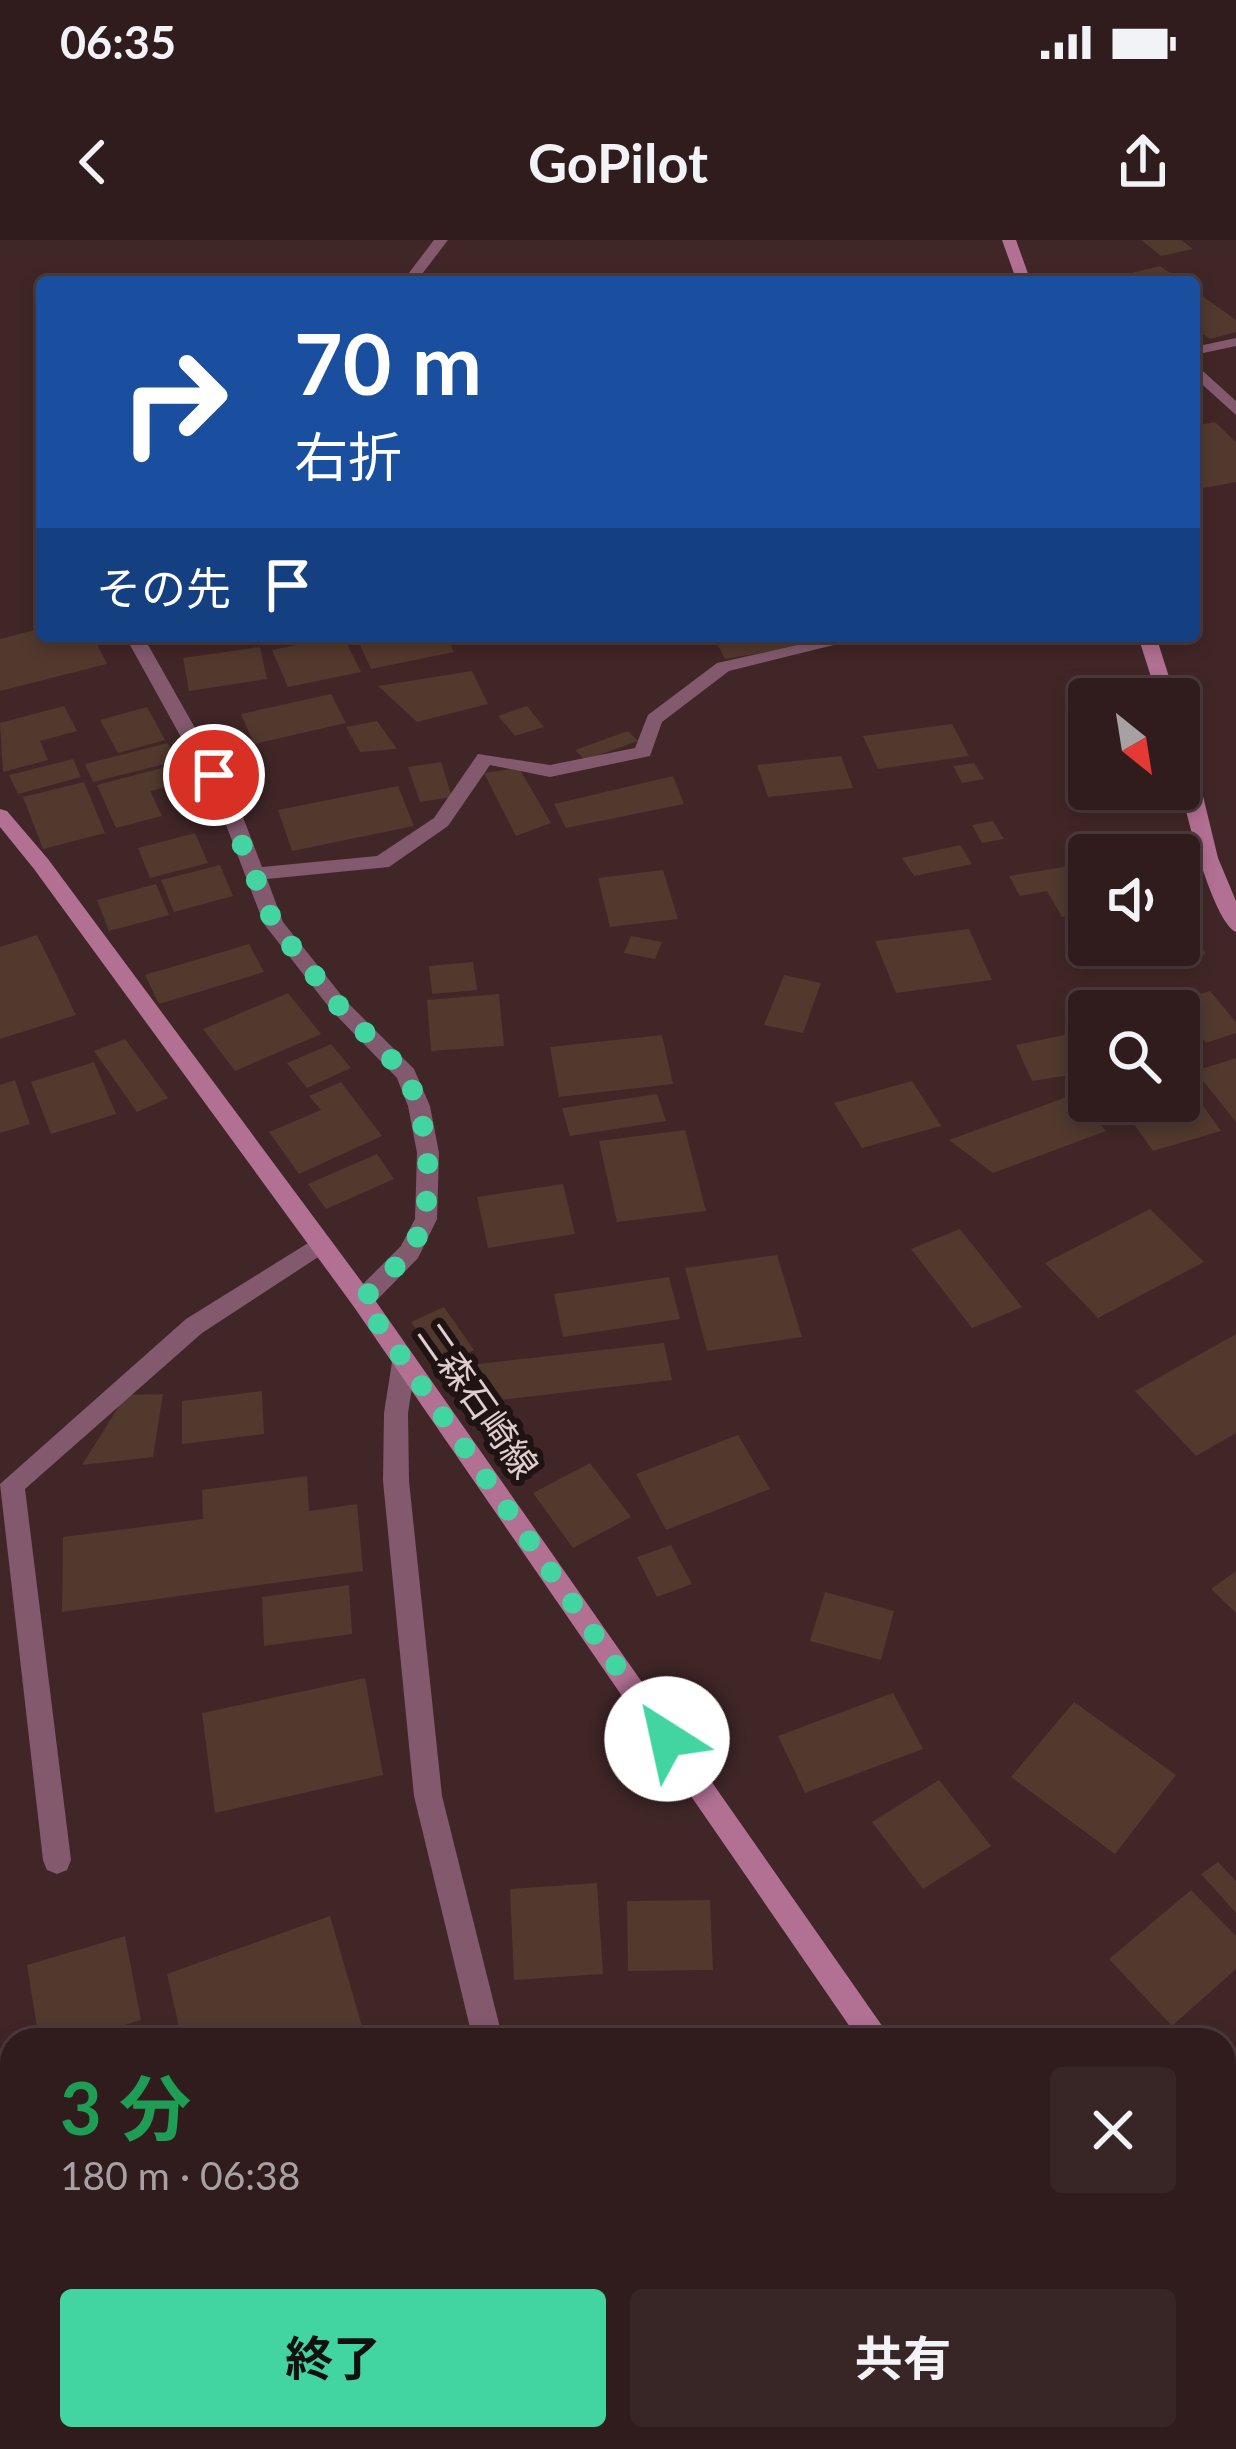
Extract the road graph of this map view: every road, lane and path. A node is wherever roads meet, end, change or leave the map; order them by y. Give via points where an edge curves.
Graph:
1 (441, 240) edge
2 (1009, 240) edge
3 (414, 276) edge
4 (1022, 276) edge
5 (1236, 342) edge
6 (1200, 350) edge
7 (1200, 374) edge
8 (1236, 410) edge
9 (137, 642) edge
10 (834, 642) edge
11 (1149, 642) edge
12 (1160, 678) edge
13 (1197, 810) edge
14 (0, 815) edge
15 (253, 874) junction
16 (1236, 925) edge
17 (321, 1244) junction
18 (362, 1300) junction
19 (404, 1362) junction
20 (57, 1861) dead end
21 (485, 2028) edge
22 (869, 2028) edge

1 - 3 street
2 - 4 main road
5 - 6 street
7 - 8 street
9 - 15 street via 214,775
10 - 15 street via 723,667 654,719 643,752 550,771 485,758 441,822 382,862
11 - 12 main road
13 - 16 main road
14 - 17 main road, 二森石崎線
15 - 18 street via 298,958 406,1074 419,1106 428,1153 426,1219 410,1252
17 - 18 main road, 二森石崎線
17 - 20 street via 194,1326 12,1485
18 - 19 main road, 二森石崎線
19 - 21 street via 396,1481 428,1796
19 - 22 main road, 二森石崎線

